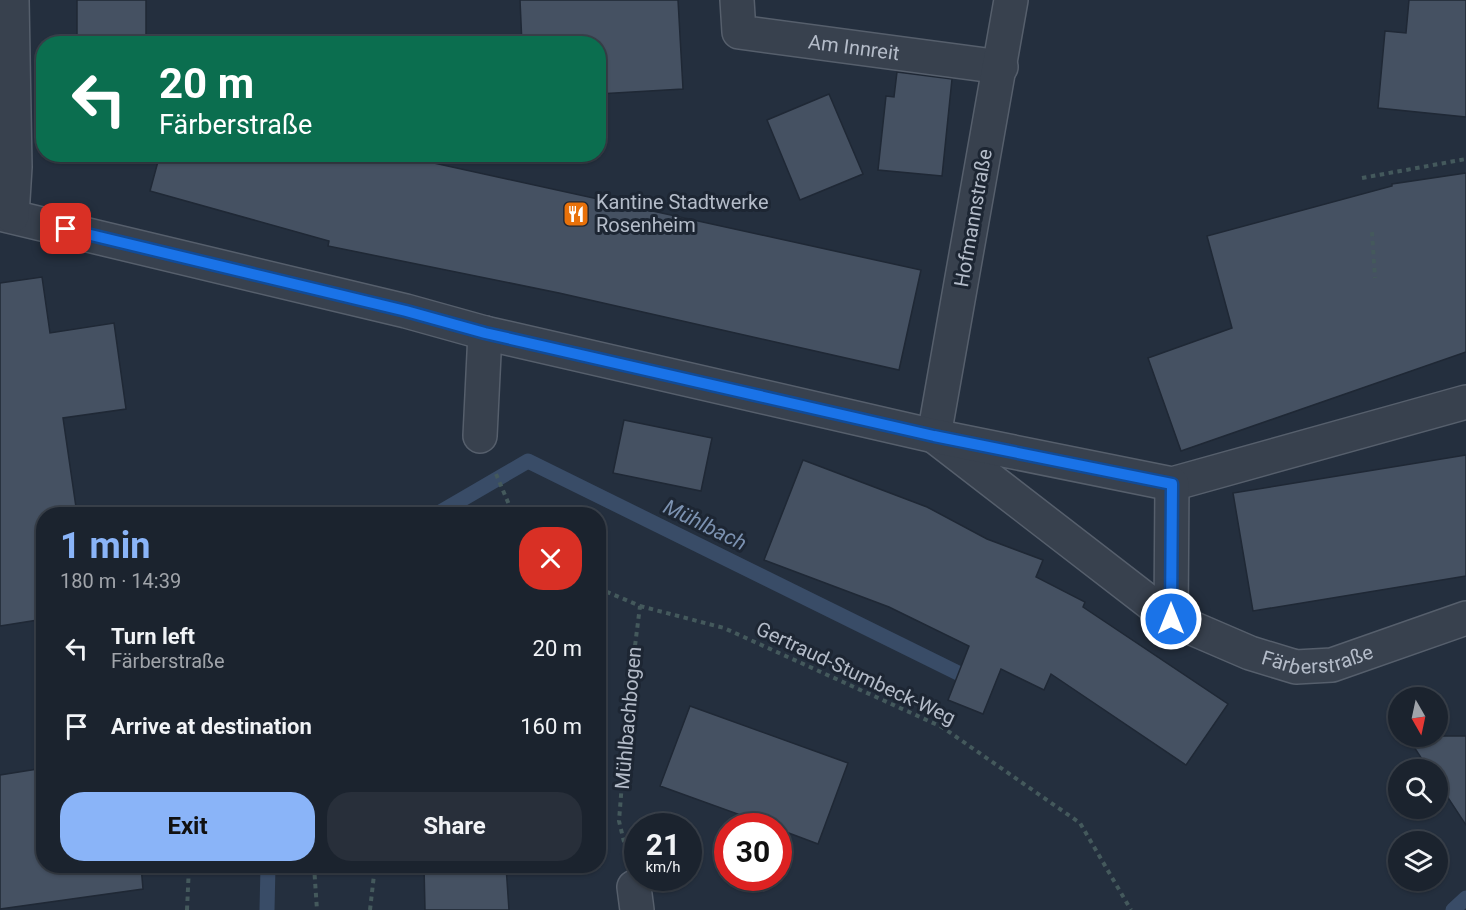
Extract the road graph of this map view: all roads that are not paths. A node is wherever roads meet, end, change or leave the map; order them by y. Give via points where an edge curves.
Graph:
1 (12, 0) edge
2 (737, 0) edge
3 (1011, 0) edge
4 (1001, 68) junction
5 (6, 215) edge
6 (485, 333) junction
7 (1466, 402) edge
8 (480, 436) dead end
9 (934, 436) junction
10 (1172, 484) junction
11 (1466, 618) edge
12 (1171, 619) junction

1 - 5 street via 15,167
2 - 4 street, Am Innreit via 739,32
3 - 4 street, Hofmannstraße
4 - 9 street, Hofmannstraße
5 - 6 street, Färberstraße
6 - 8 street
6 - 9 street, Färberstraße
7 - 10 street, Färberstraße
9 - 10 street, Färberstraße
9 - 12 street, Färberstraße
10 - 12 street
11 - 12 street, Färberstraße via 1332,665 1296,667 1250,653

